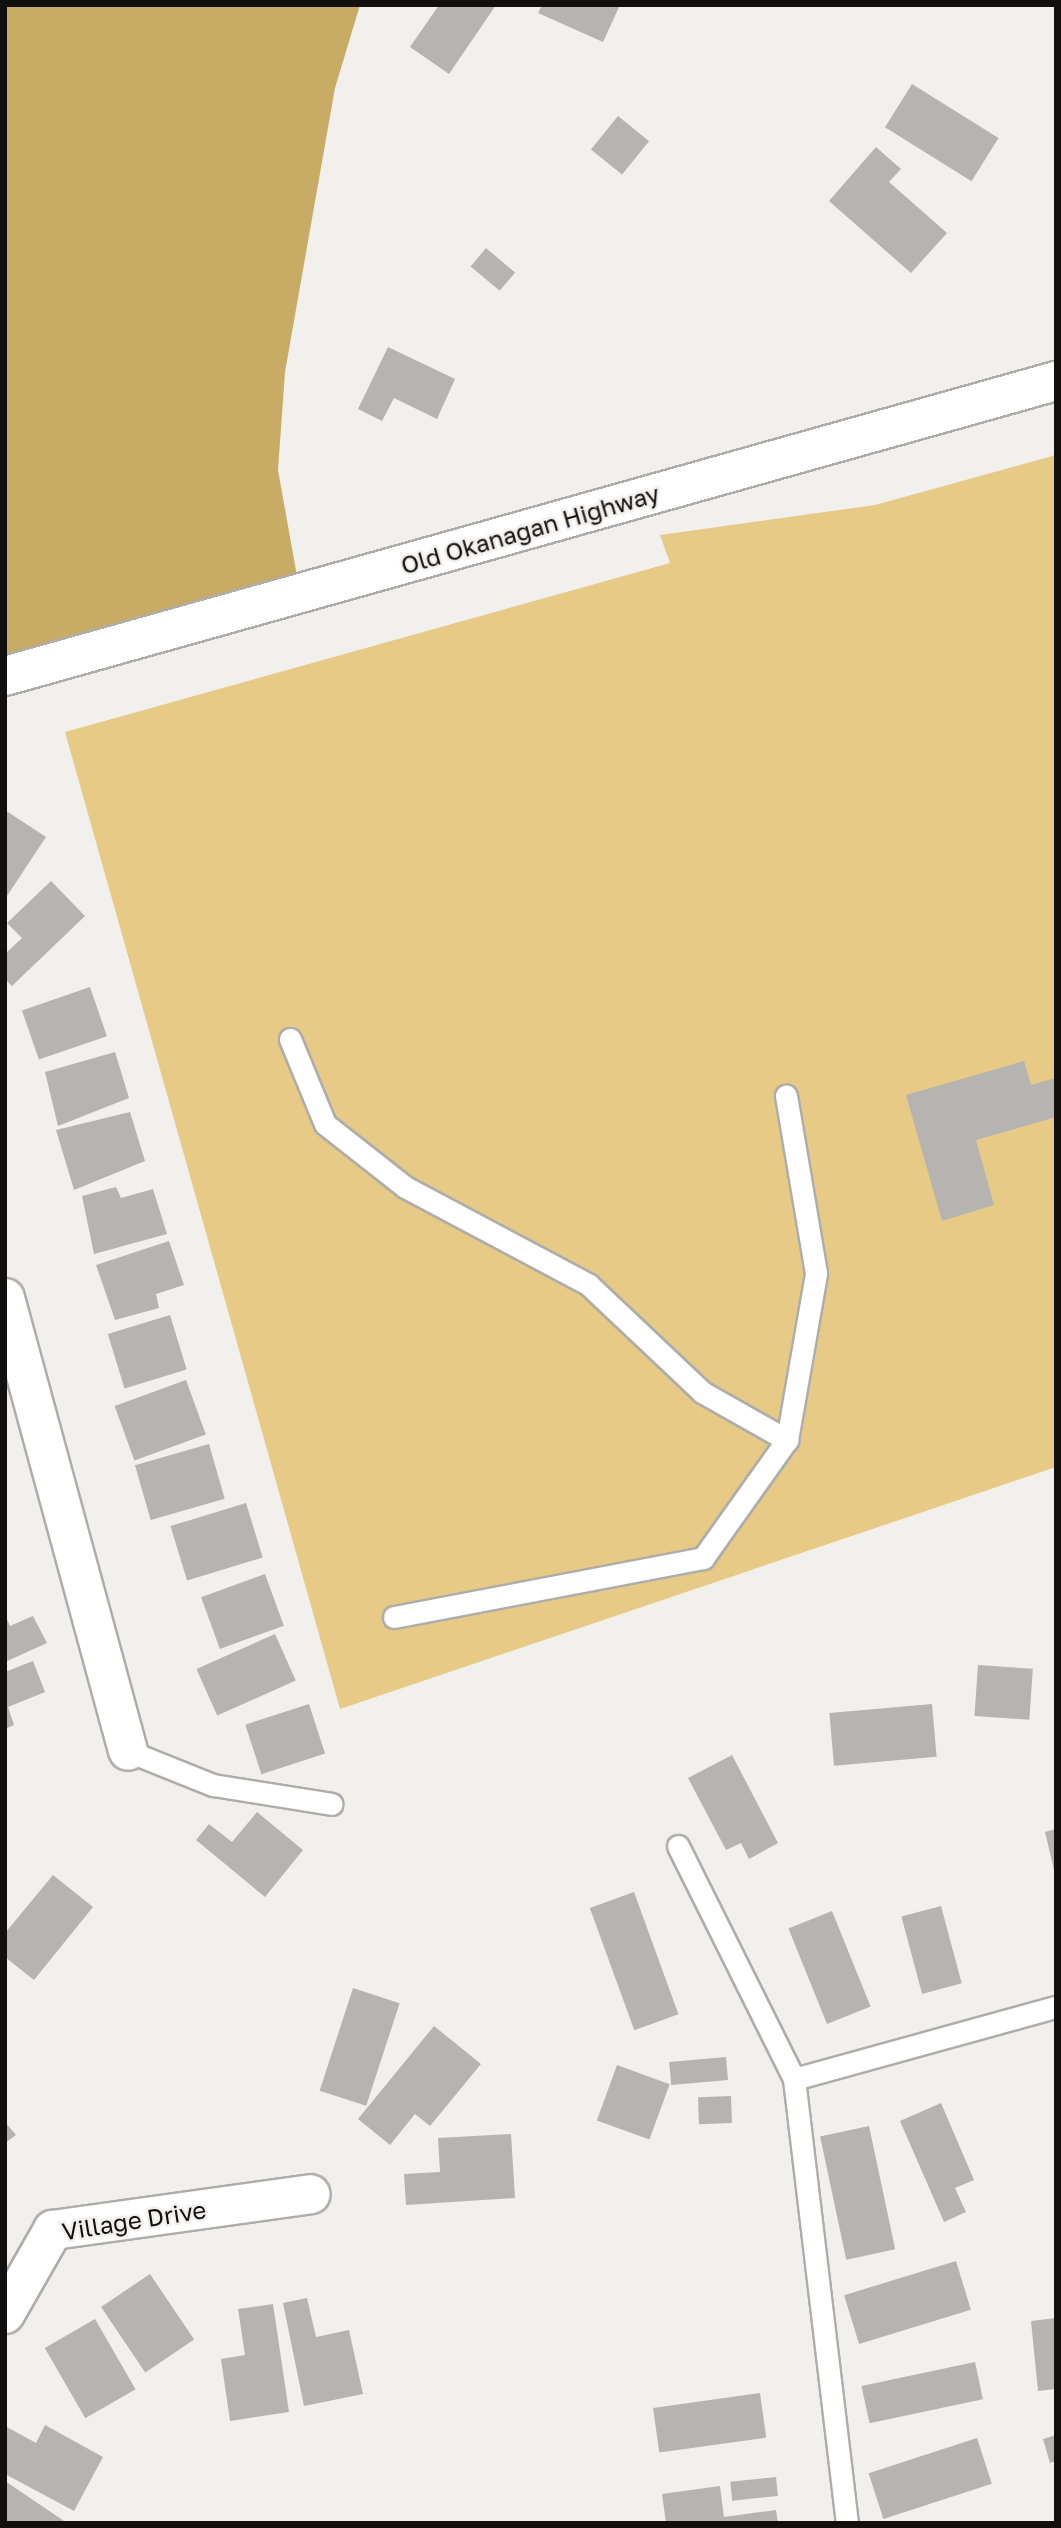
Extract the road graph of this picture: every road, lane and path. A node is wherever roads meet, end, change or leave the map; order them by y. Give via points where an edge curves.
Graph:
1 (1056, 381) edge
2 (5, 677) edge
3 (290, 1039) dead end
4 (786, 1096) dead end
5 (5, 1298) edge
6 (16, 1380) edge
7 (787, 1440) junction
8 (394, 1617) dead end
9 (128, 1751) joint
10 (331, 1804) dead end
11 (678, 1846) dead end
12 (1056, 2007) edge
13 (794, 2079) junction
14 (311, 2194) dead end
15 (5, 2314) edge
16 (847, 2523) edge

1 - 2 street, Old Okanagan Highway
3 - 7 lane via 325,1124 405,1187 589,1285 702,1392
4 - 7 lane via 816,1273
5 - 6 street
6 - 9 street
7 - 8 lane via 703,1558
9 - 10 lane via 213,1785
11 - 13 lane
12 - 13 lane
13 - 16 lane
14 - 15 street, Village Drive via 52,2230

